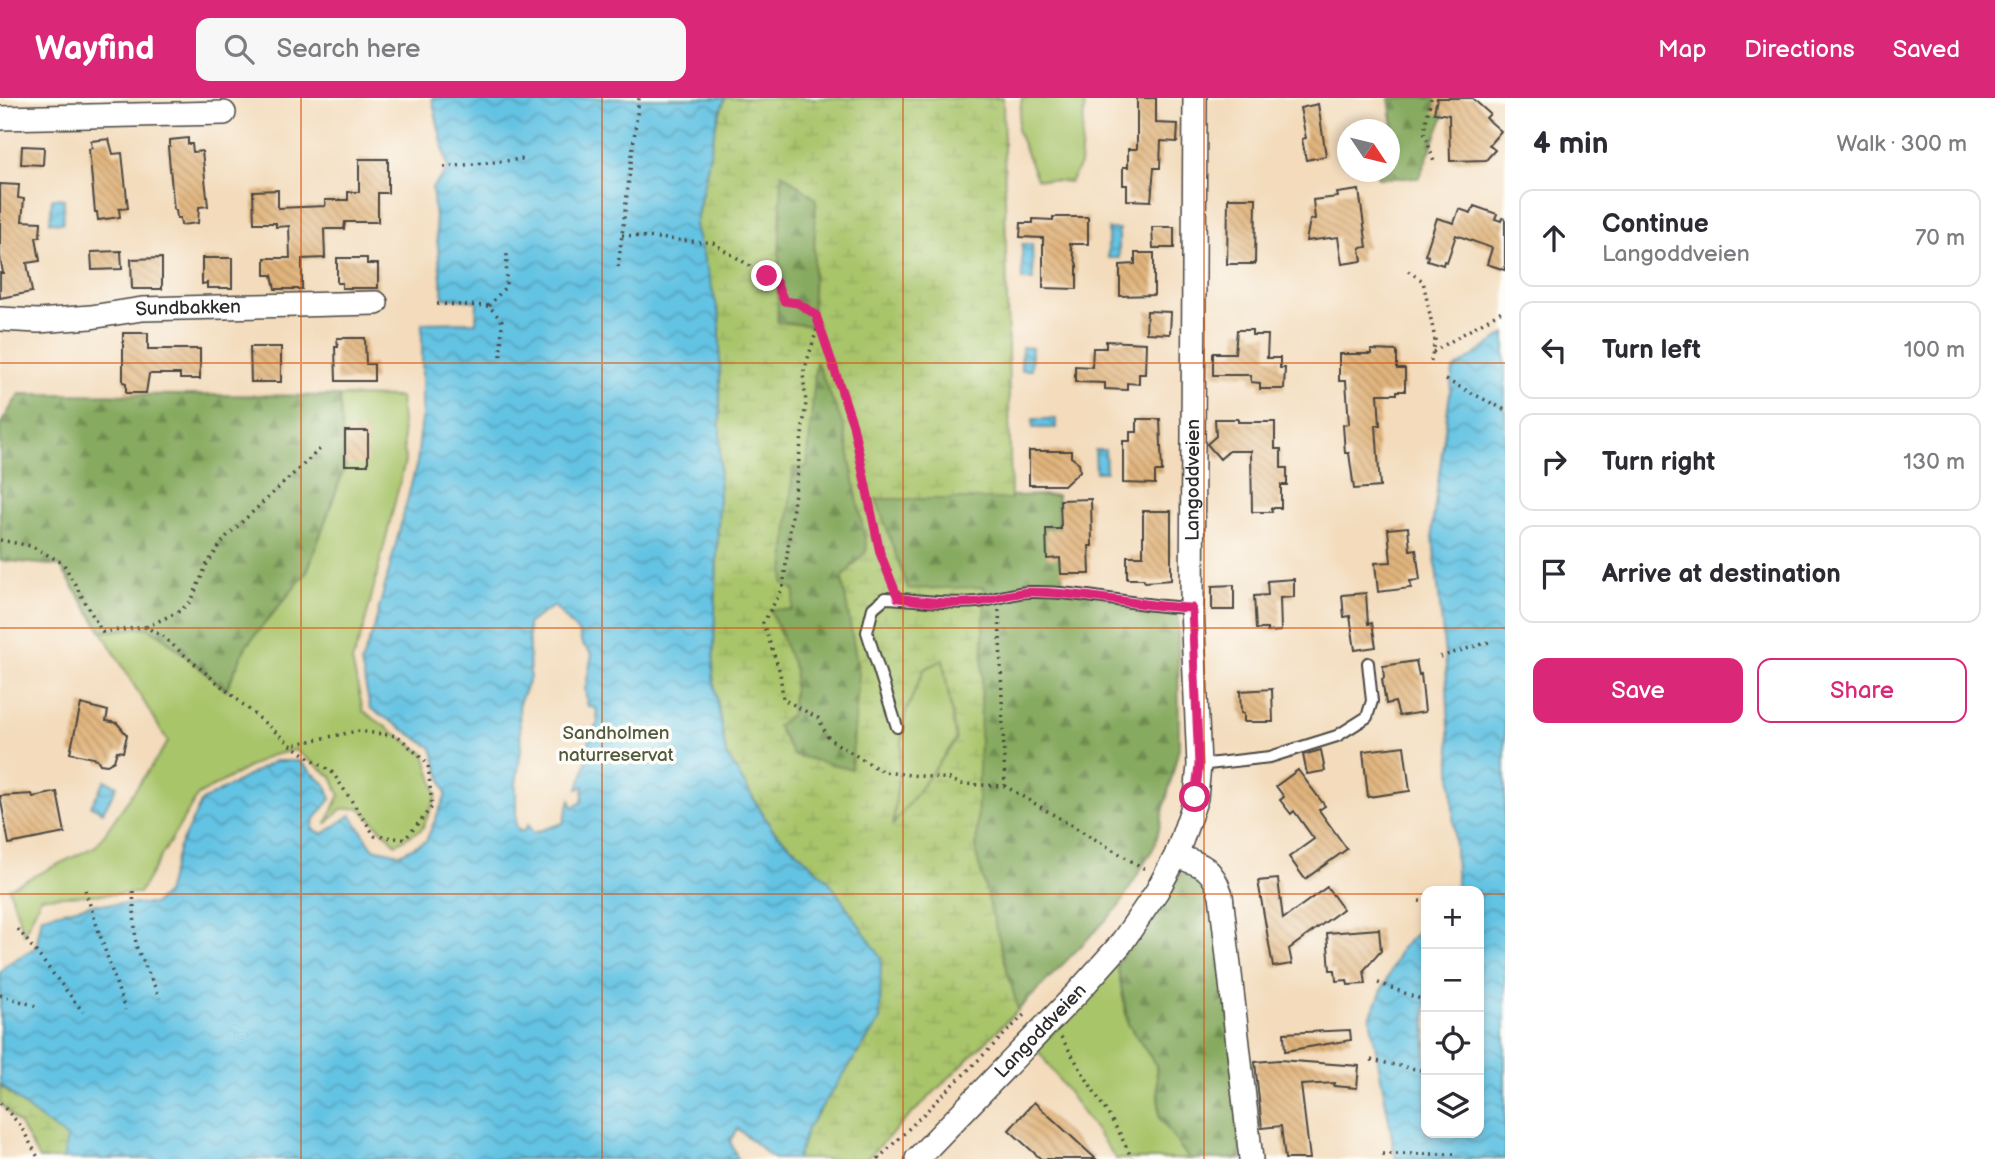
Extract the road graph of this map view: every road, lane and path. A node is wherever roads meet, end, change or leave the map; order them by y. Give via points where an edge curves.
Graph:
1 (639, 98) edge
2 (1195, 98) edge
3 (1431, 98) edge
4 (224, 113) dead end
5 (0, 118) edge
6 (524, 159) dead end
7 (1434, 162) dead end
8 (444, 167) dead end
9 (622, 235) junction
10 (507, 253) dead end
11 (618, 267) dead end
12 (1408, 271) dead end
13 (376, 303) dead end
14 (437, 304) dead end
15 (489, 306) junction
16 (1505, 309) edge
17 (0, 319) edge
18 (819, 323) junction
19 (1433, 352) junction
20 (501, 356) dead end
21 (1431, 361) dead end
22 (1446, 380) dead end
23 (1505, 410) edge
24 (322, 447) dead end
25 (0, 540) edge
26 (898, 598) junction
27 (999, 598) junction
28 (1192, 608) junction
29 (146, 627) junction
30 (1489, 642) dead end
31 (1440, 657) dead end
32 (1368, 663) dead end
33 (897, 727) dead end
34 (291, 745) junction
35 (1199, 765) junction
36 (1005, 786) junction
37 (1176, 856) junction
38 (1150, 873) dead end
39 (85, 890) dead end
40 (133, 891) dead end
41 (18, 929) dead end
42 (1378, 983) dead end
43 (0, 995) edge
44 (160, 998) dead end
45 (1421, 999) edge
46 (36, 1006) dead end
47 (125, 1010) dead end
48 (83, 1012) dead end
49 (1035, 1020) junction
50 (1371, 1060) dead end
51 (1420, 1070) dead end
52 (0, 1103) edge
53 (1382, 1154) dead end
54 (1456, 1154) dead end
55 (1248, 1155) edge
56 (39, 1159) edge
57 (878, 1159) edge
58 (917, 1159) edge
59 (1132, 1159) edge

1 - 9 path
2 - 28 street, Langoddveien
3 - 7 path via 1424,131
4 - 5 street
6 - 8 path
9 - 11 path
9 - 18 path via 713,243 776,282 784,301 798,303 816,315
10 - 15 path via 506,286
12 - 19 path via 1423,281 1435,339
13 - 17 street, Sundbakken via 142,309 38,321
14 - 15 path
15 - 20 path via 502,321
16 - 19 path
18 - 26 path via 853,425 880,553
18 - 36 path via 803,374 806,403 783,588 763,623 780,672 783,699 818,718 829,739 883,772
19 - 21 path
22 - 23 path
24 - 29 path via 226,537 207,564 191,601
25 - 29 path via 31,546 63,563 102,632
26 - 27 lane via 929,602
26 - 33 lane via 886,597 873,608 867,632
27 - 28 lane via 1029,592
27 - 36 path
28 - 35 street, Langoddveien
29 - 34 path
30 - 31 path
32 - 35 lane via 1372,701 1367,717 1337,736 1270,757
34 - 34 path via 333,774 375,836 405,839 432,807 429,764 398,736 357,731
35 - 37 street, Langoddveien via 1195,797
36 - 38 path
37 - 49 street, Langoddveien via 1120,945
37 - 55 street via 1209,870 1221,895
39 - 47 path
40 - 44 path via 136,946
41 - 48 path
42 - 45 path
43 - 46 path
49 - 57 path
49 - 58 street, Langoddveien
49 - 59 path via 1060,1035
50 - 51 path
52 - 56 path via 20,1125
53 - 54 path

